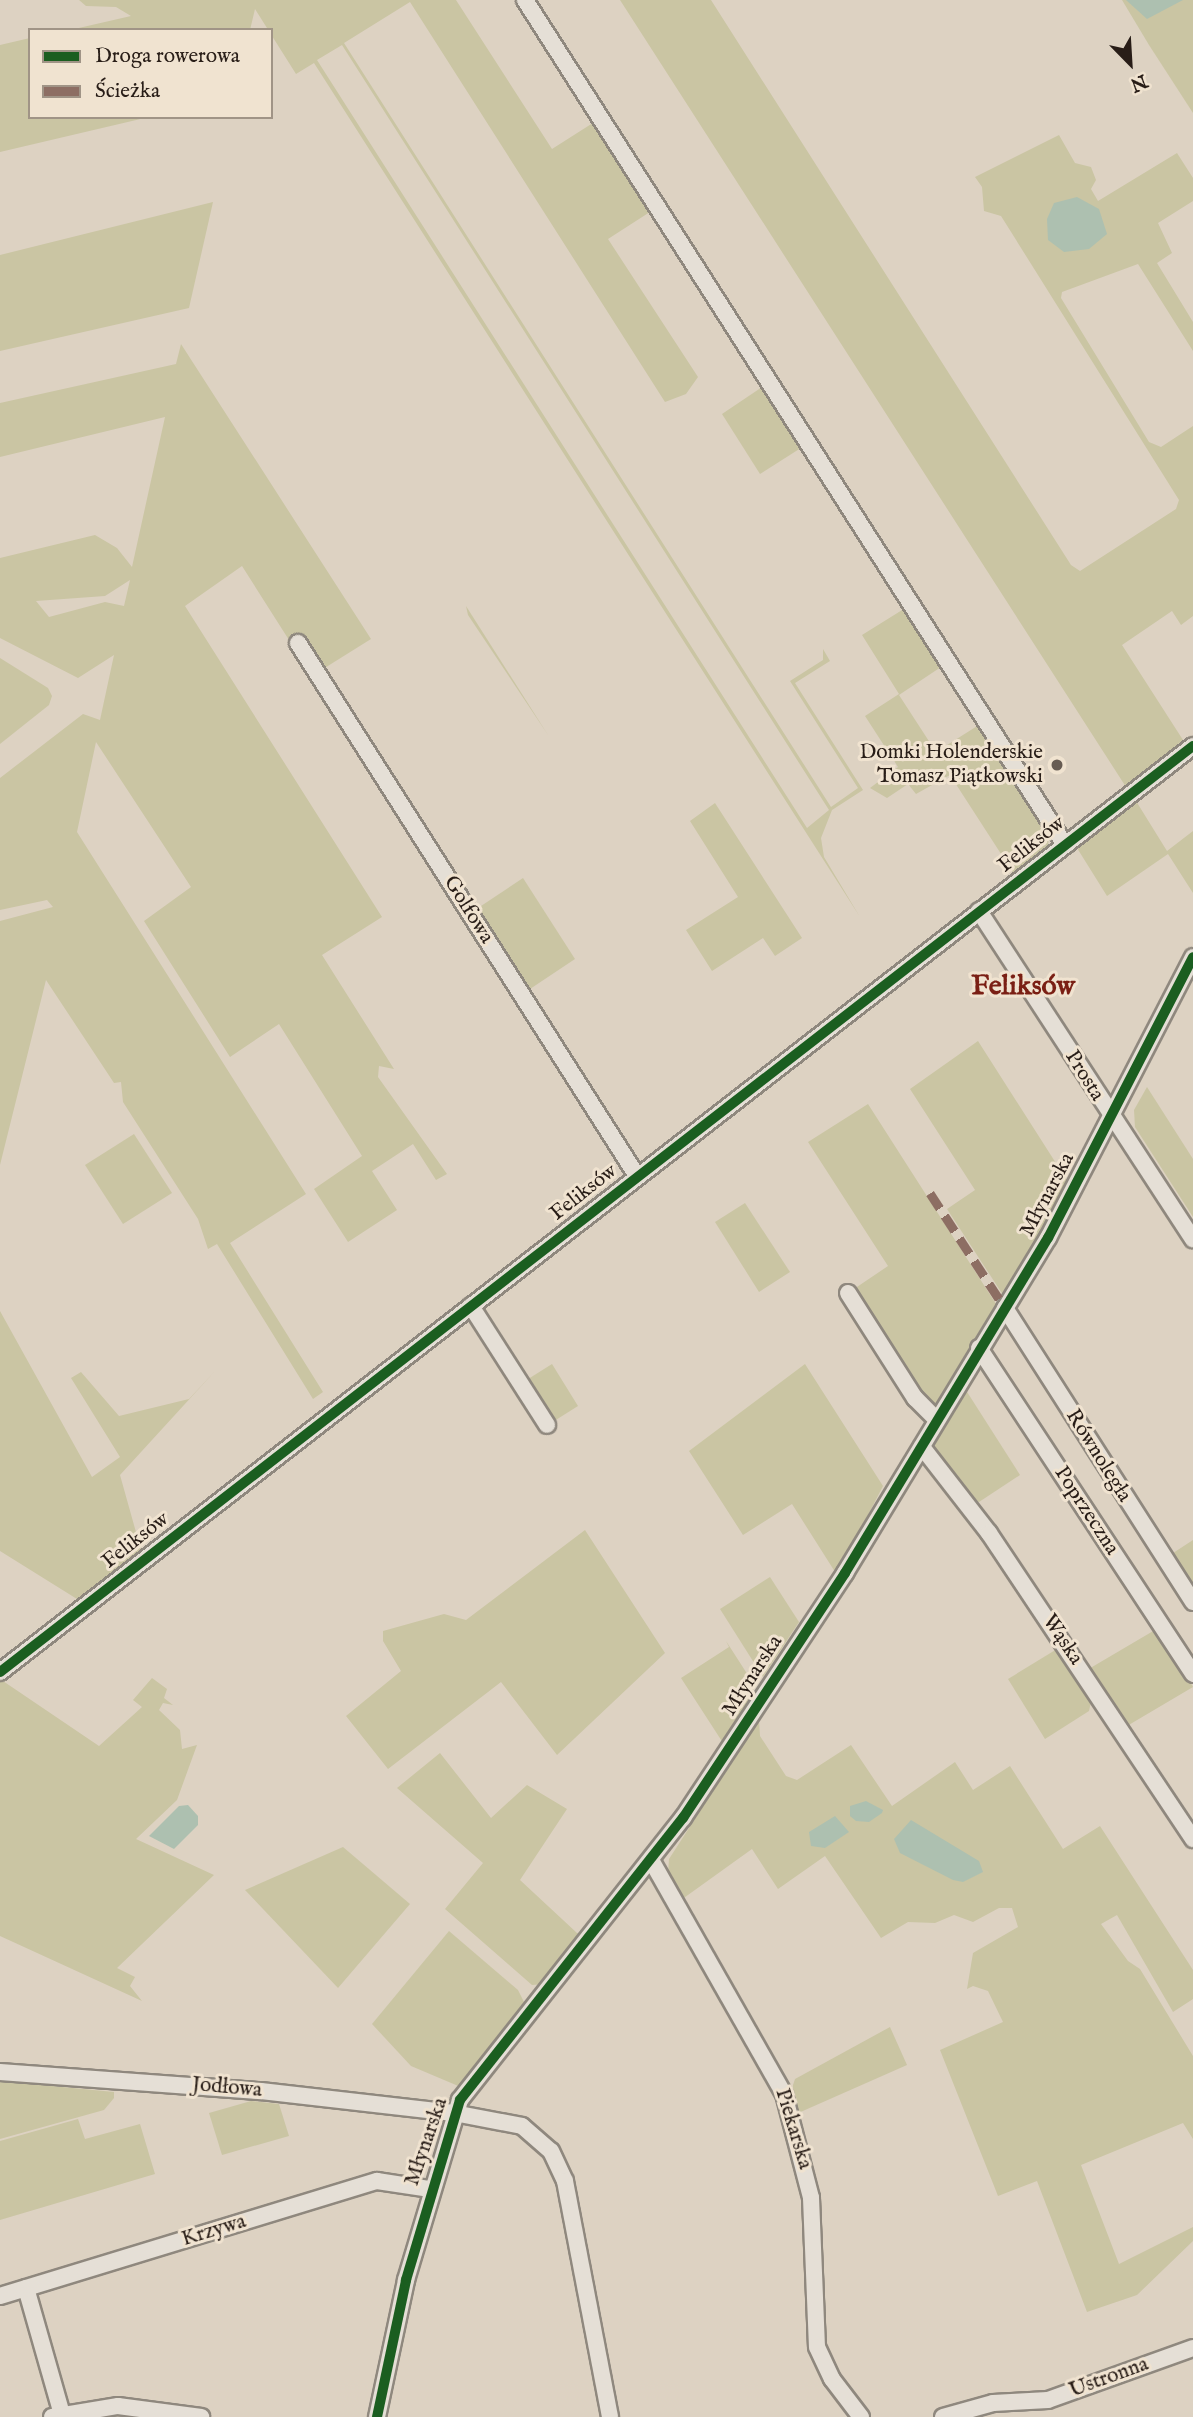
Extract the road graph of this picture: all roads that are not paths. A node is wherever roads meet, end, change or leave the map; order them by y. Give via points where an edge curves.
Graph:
1 (525, 0) edge
2 (298, 643) dead end
3 (1193, 746) edge
4 (1065, 845) junction
5 (979, 911) junction
6 (1193, 957) edge
7 (1110, 1118) junction
8 (638, 1176) junction
9 (1193, 1239) edge
10 (848, 1293) dead end
11 (471, 1306) junction
12 (1005, 1308) junction
13 (979, 1348) junction
14 (935, 1418) junction
15 (547, 1425) dead end
16 (922, 1447) junction
17 (1193, 1602) edge
18 (0, 1672) edge
19 (1193, 1674) edge
20 (1193, 1839) edge
21 (651, 1860) junction
22 (0, 2072) edge
23 (454, 2113) junction
24 (430, 2189) junction
25 (26, 2288) junction
26 (0, 2296) edge
27 (1193, 2348) edge
28 (57, 2416) edge
29 (201, 2417) edge
30 (377, 2417) edge
31 (610, 2417) edge
32 (862, 2417) edge
33 (943, 2417) edge

1 - 4 street
2 - 8 street, Golfowa
3 - 4 street, Feliksów
4 - 5 street, Feliksów
5 - 7 street, Prosta
5 - 8 street, Feliksów
6 - 7 street, Młynarska
7 - 9 street, Prosta via 1125,1132
7 - 12 street, Młynarska
8 - 11 street, Feliksów
10 - 14 street via 915,1398
11 - 15 street
11 - 18 street, Feliksów
12 - 13 street, Młynarska
12 - 17 street, Równoległa
13 - 14 street, Młynarska
13 - 19 street, Poprzeczna
14 - 16 street, Młynarska
16 - 20 street, Wąska via 989,1533
16 - 21 street, Młynarska via 729,1750
21 - 23 street, Młynarska via 472,2082
21 - 32 street, Piekarska via 784,2094 811,2198 817,2347 832,2379
22 - 23 street, Jodłowa via 231,2088
23 - 24 street, Młynarska
23 - 31 street, Jodłowa via 522,2126 536,2135 560,2165
24 - 25 street, Krzywa via 377,2181
24 - 30 street, Młynarska
25 - 26 street, Krzywa
25 - 28 street
27 - 33 street, Ustronna via 1048,2400 993,2403
28 - 29 street via 118,2406

